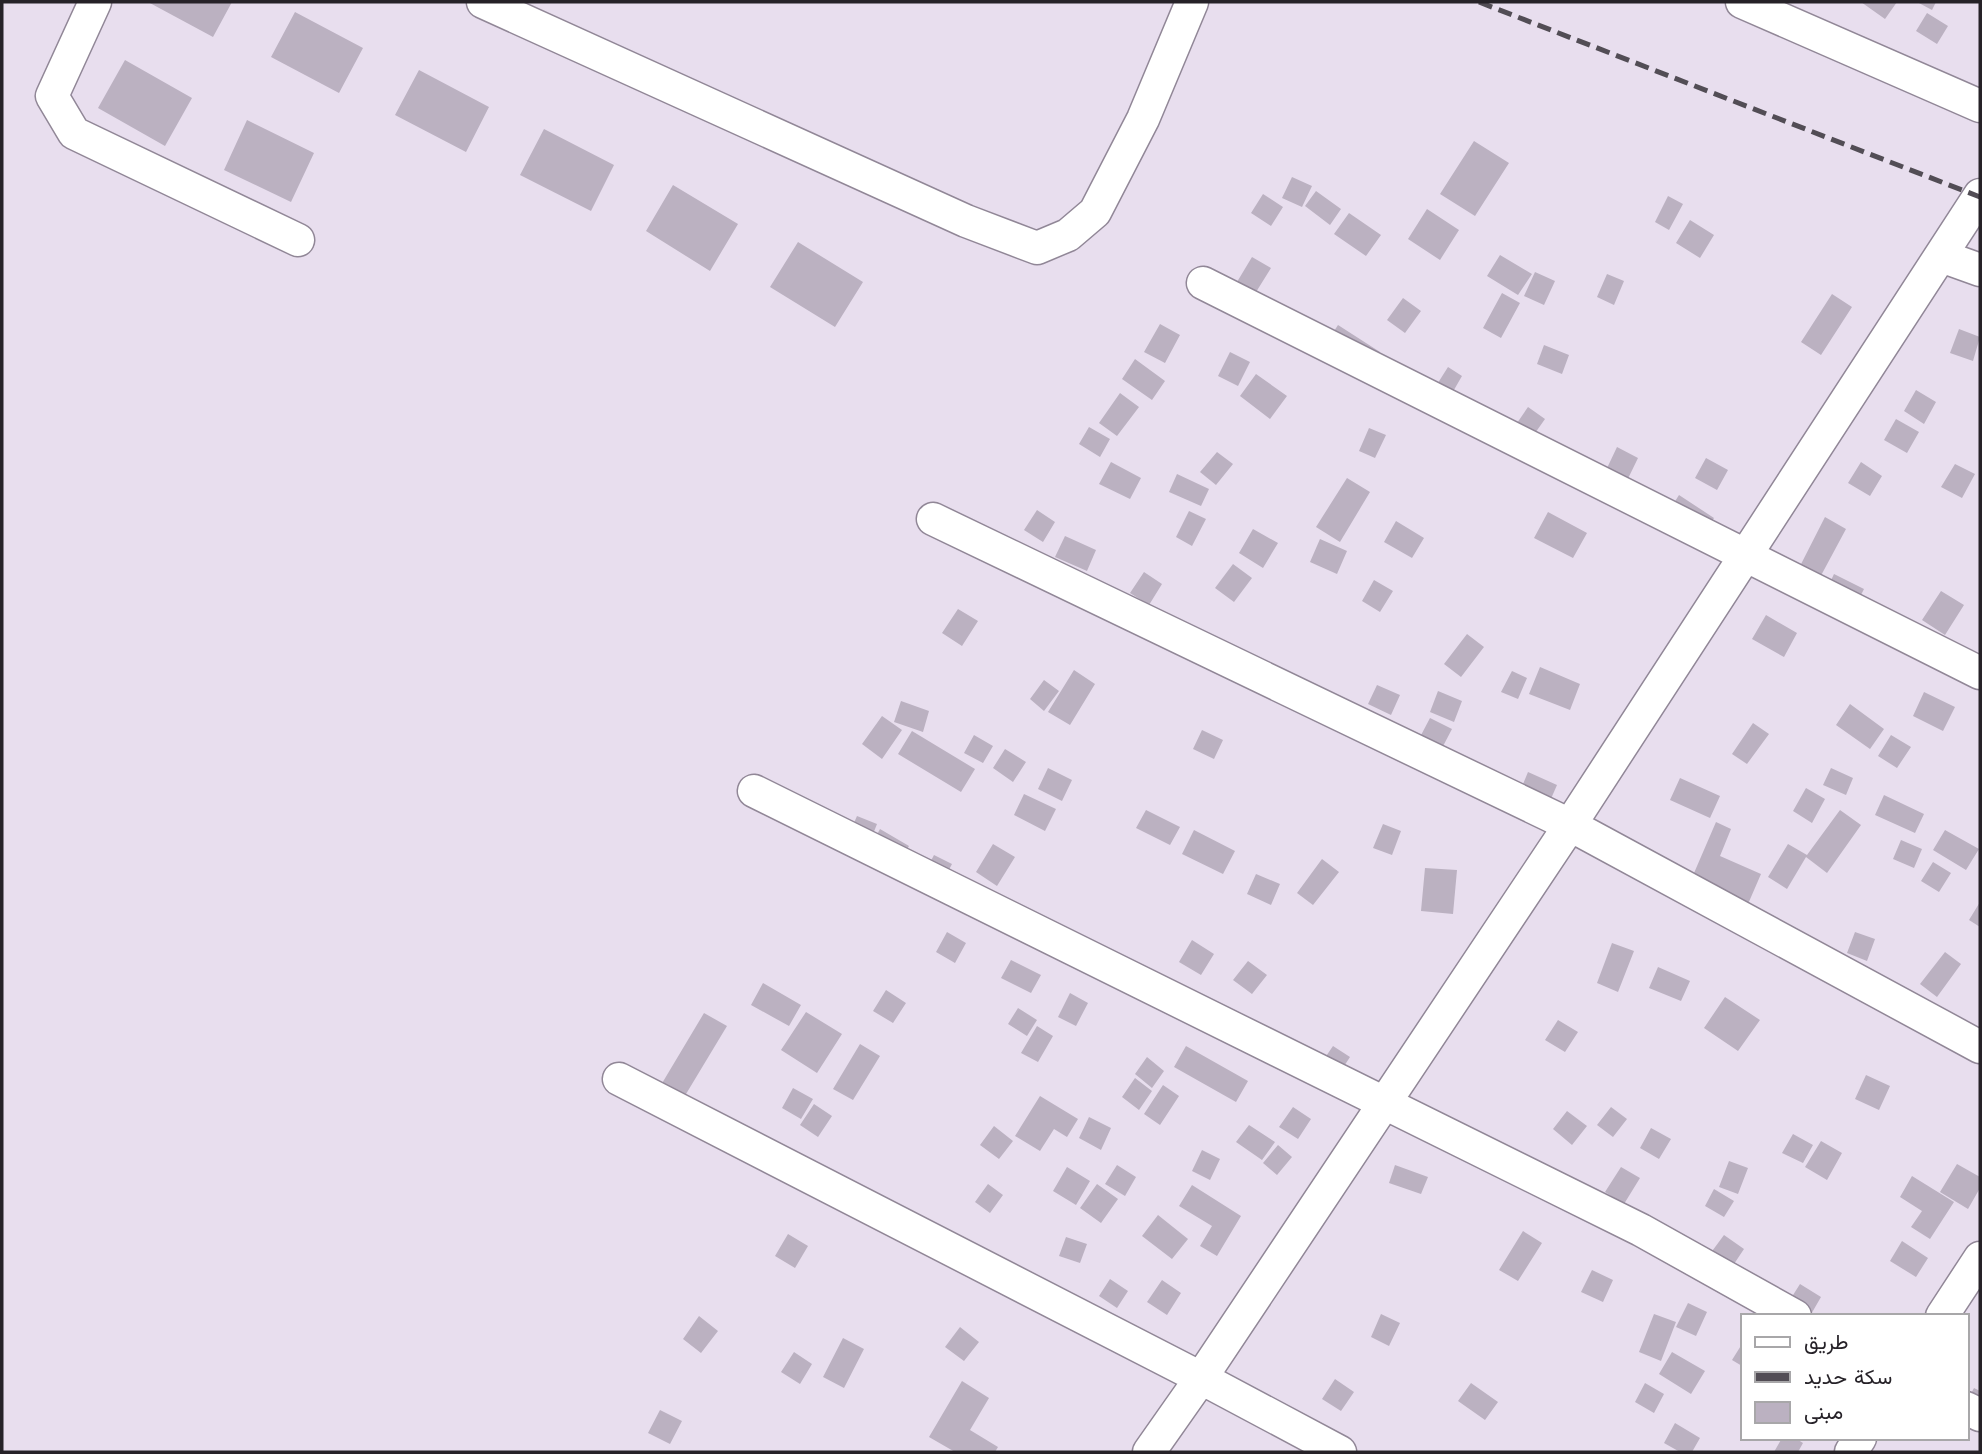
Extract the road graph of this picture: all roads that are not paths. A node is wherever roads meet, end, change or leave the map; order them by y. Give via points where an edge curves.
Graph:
1 (95, 2) edge
2 (483, 2) edge
3 (1192, 2) edge
4 (1742, 2) edge
5 (1980, 106) edge
6 (1980, 195) edge
7 (298, 240) dead end
8 (1941, 256) junction
9 (1980, 270) edge
10 (1203, 283) dead end
11 (933, 519) dead end
12 (1745, 556) junction
13 (1980, 673) edge
14 (754, 791) dead end
15 (1570, 825) junction
16 (1980, 1047) edge
17 (619, 1079) dead end
18 (1385, 1103) junction
19 (1980, 1258) edge
20 (1791, 1314) edge
21 (1943, 1314) edge
22 (1201, 1378) junction
23 (1149, 1452) edge
24 (1340, 1452) edge

1 - 7 street via 52,96 74,133
2 - 3 street via 966,221 1037,248 1068,235 1095,212 1143,119
4 - 5 street
6 - 8 street
8 - 9 street
8 - 12 street
10 - 12 street
11 - 15 street
12 - 13 street
12 - 15 street
14 - 18 street
15 - 16 street
15 - 18 street
17 - 22 street
18 - 20 street via 1641,1230
18 - 22 street
19 - 21 street
22 - 23 street
22 - 24 street

